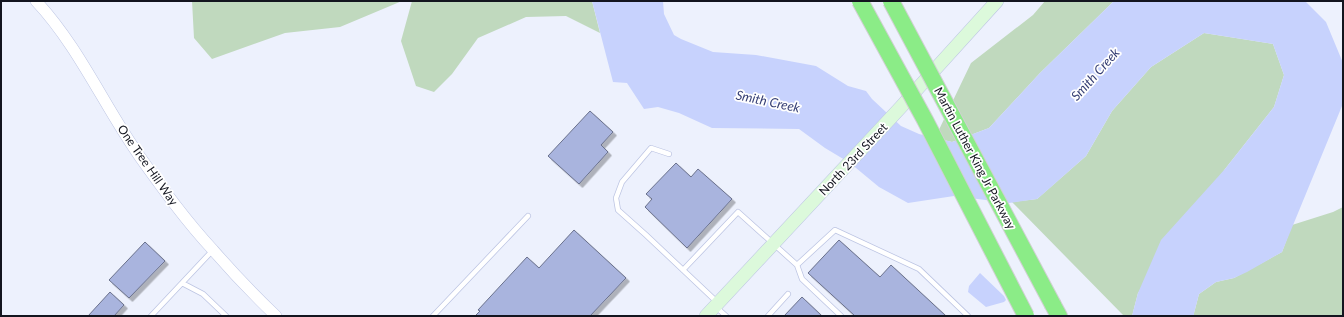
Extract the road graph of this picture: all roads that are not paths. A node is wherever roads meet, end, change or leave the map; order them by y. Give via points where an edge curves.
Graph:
1 (36, 1) edge
2 (860, 1) edge
3 (891, 1) edge
4 (997, 1) edge
5 (669, 154) dead end
6 (528, 216) dead end
7 (773, 244) junction
8 (212, 250) junction
9 (797, 265) junction
10 (683, 270) junction
11 (182, 283) junction
12 (788, 294) dead end
13 (713, 309) edge
14 (1056, 310) edge
15 (151, 316) edge
16 (226, 316) edge
17 (276, 316) edge
18 (432, 316) edge
19 (726, 316) edge
20 (768, 316) edge
21 (841, 316) edge
22 (968, 316) edge
23 (1026, 316) edge

1 - 8 street, One Tree Hill Way via 64,34 140,157
2 - 23 highway, bridge via 925,120
3 - 14 highway, Martin Luther King Jr Parkway, bridge
4 - 7 main road, North 23rd Street
5 - 10 lane via 651,148 622,182 616,198 618,210
6 - 18 lane
7 - 9 lane
7 - 10 lane via 738,212
7 - 13 main road, North 23rd Street
8 - 11 lane
8 - 17 street, One Tree Hill Way
9 - 21 lane via 802,279
9 - 22 lane via 835,230 919,269
10 - 13 lane
11 - 15 lane
11 - 16 lane via 203,294
12 - 20 lane
13 - 19 lane

